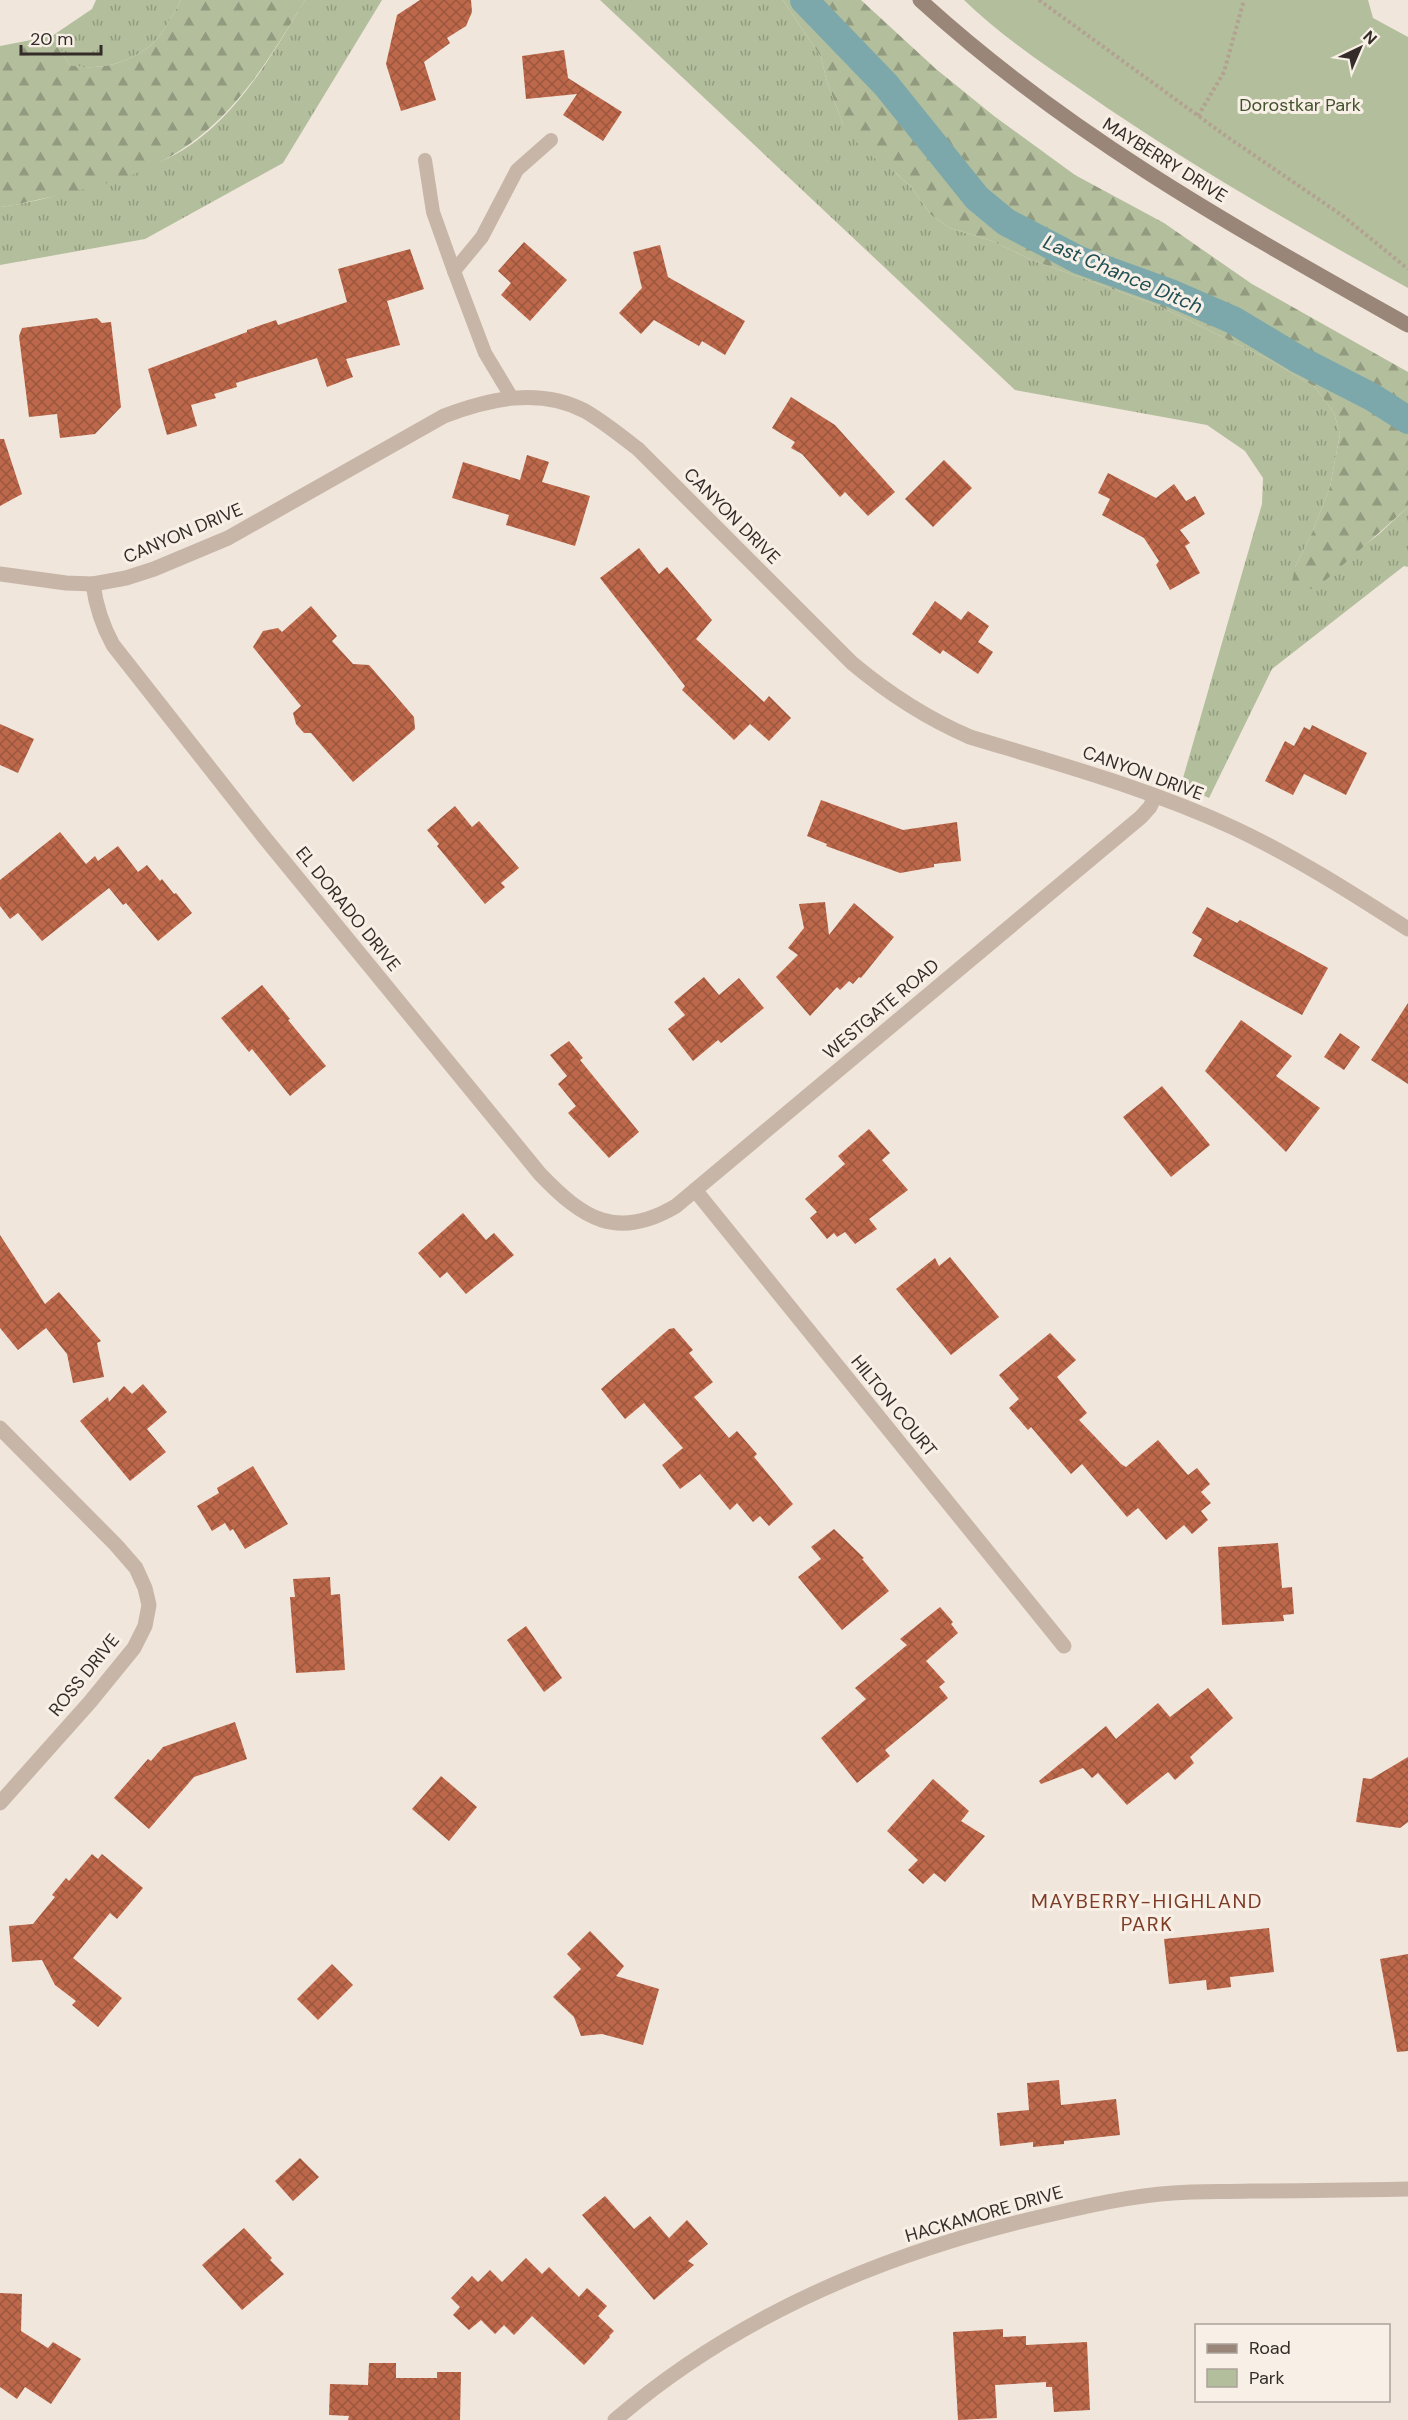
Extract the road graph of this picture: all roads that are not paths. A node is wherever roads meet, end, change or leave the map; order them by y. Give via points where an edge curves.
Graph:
1 (920, 0) edge
2 (552, 140) dead end
3 (425, 160) dead end
4 (454, 271) junction
5 (1408, 325) edge
6 (512, 398) junction
7 (0, 574) edge
8 (93, 584) junction
9 (1155, 796) junction
10 (1408, 929) edge
11 (694, 1190) junction
12 (615, 1224) joint
13 (0, 1428) edge
14 (1064, 1646) dead end
15 (0, 1803) edge
16 (1408, 2189) edge
17 (615, 2420) edge

1 - 5 main road, MAYBERRY DRIVE via 988,59 1107,147 1232,226
2 - 4 lane via 517,170 482,237
3 - 4 lane via 433,212
4 - 6 lane via 485,353
6 - 8 street, CANYON DRIVE via 473,405 444,416 228,538 154,569
6 - 9 street, CANYON DRIVE via 528,397 583,410 615,431 638,449 852,663 915,710 970,736
7 - 8 street, CANYON DRIVE
8 - 12 street, EL DORADO DRIVE via 99,616 113,645 279,856 540,1174 578,1208
9 - 10 street, CANYON DRIVE via 1235,828
9 - 11 street, WESTGATE ROAD via 1141,817
11 - 12 street, WESTGATE ROAD via 659,1216
11 - 14 street, HILTON COURT
13 - 15 street, ROSS DRIVE via 129,1560 145,1588 149,1605 145,1626 134,1648
16 - 17 street, HACKAMORE DRIVE via 1173,2193 1075,2208 949,2241 881,2265 762,2318 651,2388

